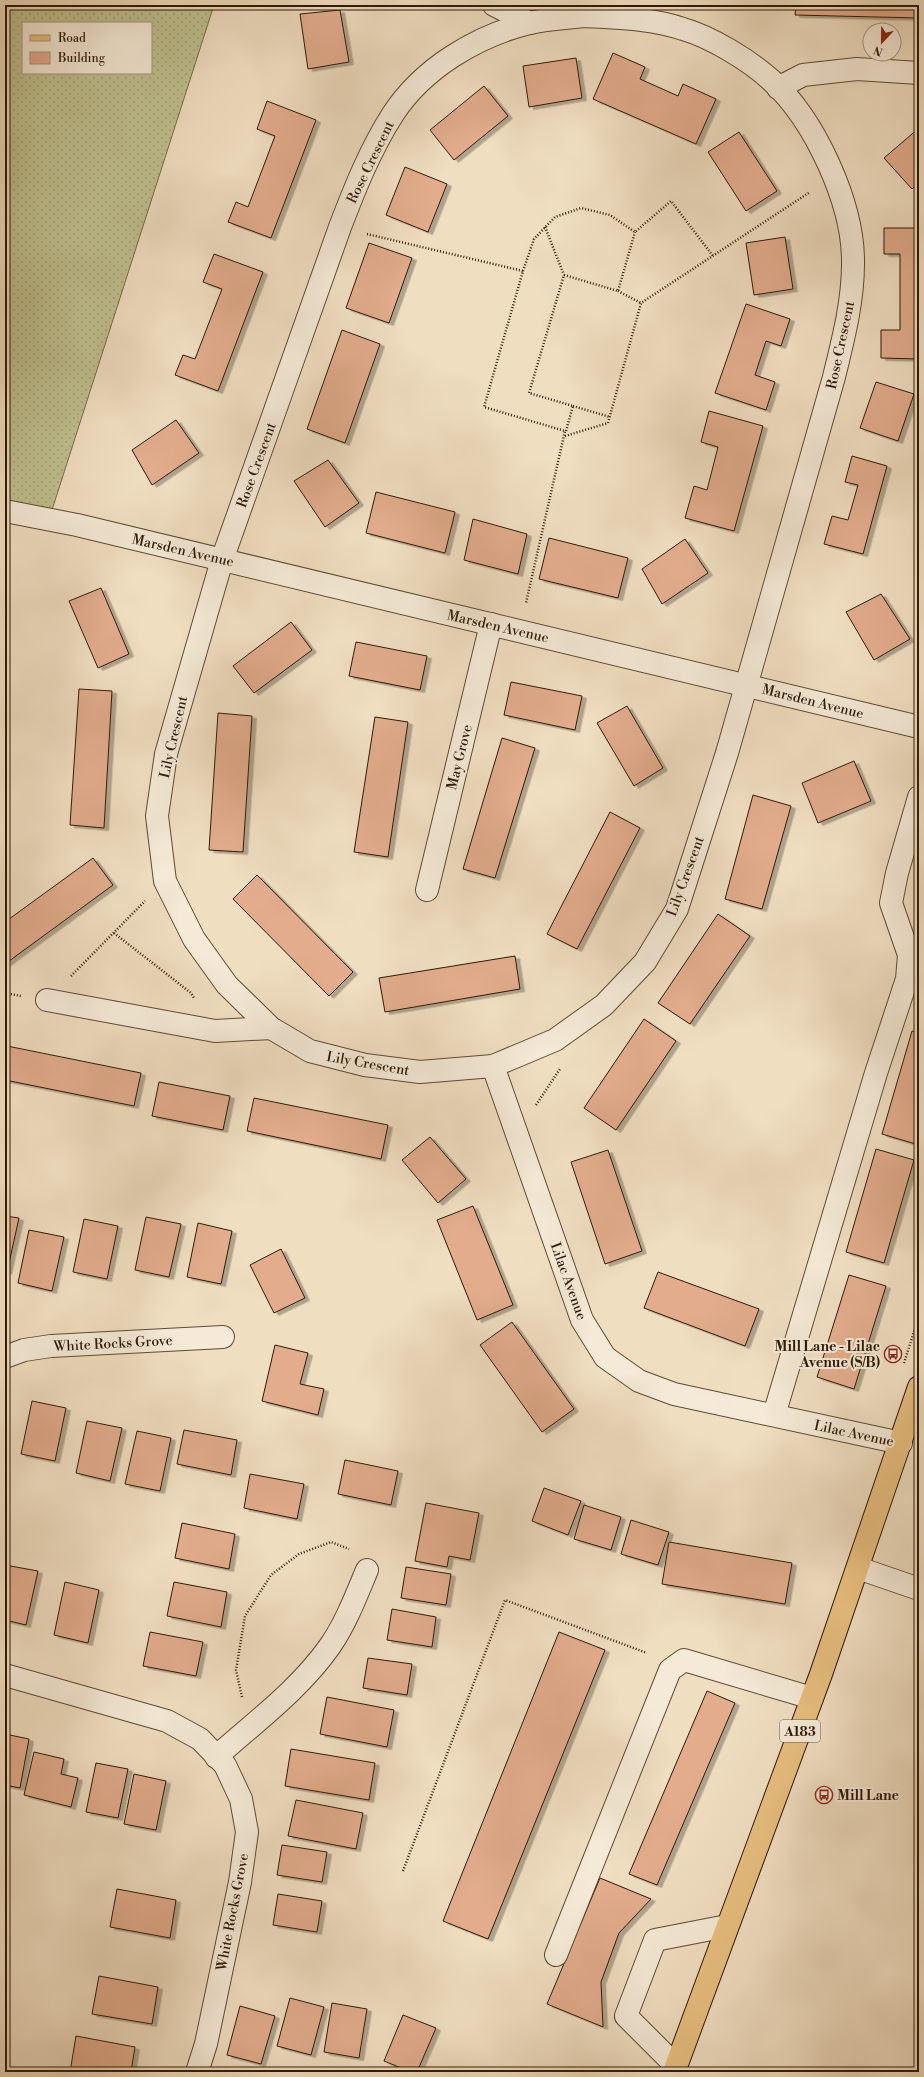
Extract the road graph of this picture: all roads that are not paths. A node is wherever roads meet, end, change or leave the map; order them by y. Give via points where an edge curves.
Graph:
1 (494, 5) edge
2 (530, 23) junction
3 (919, 74) edge
4 (778, 88) junction
5 (5, 511) edge
6 (222, 560) junction
7 (491, 624) junction
8 (746, 685) junction
9 (919, 727) edge
10 (919, 797) edge
11 (427, 890) dead end
12 (47, 1000) road end
13 (271, 1028) junction
14 (493, 1066) junction
15 (223, 1337) dead end
16 (5, 1356) edge
17 (919, 1387) edge
18 (774, 1416) junction
19 (901, 1443) junction
20 (858, 1568) junction
21 (367, 1570) road end
22 (919, 1589) edge
23 (5, 1675) edge
24 (812, 1698) junction
25 (216, 1756) junction
26 (727, 1926) junction
27 (556, 1955) dead end
28 (675, 2069) edge
29 (197, 2072) edge

1 - 2 street
2 - 4 street, Rose Crescent via 584,16 640,20 683,28 726,48 771,80
2 - 6 street, Rose Crescent via 482,39 444,62 417,86 394,113 376,142 360,174 340,227
3 - 4 street via 857,69 803,75
4 - 8 street, Rose Crescent via 801,116 830,163 848,216 853,263 848,317 834,377
5 - 6 street, Marsden Avenue via 77,525
6 - 7 street, Marsden Avenue
6 - 13 street, Lily Crescent via 166,754 157,816 165,881 194,939 227,985
7 - 8 street, Marsden Avenue
7 - 11 street, May Grove
8 - 9 street, Marsden Avenue
8 - 14 street, Lily Crescent via 677,909 645,962 604,1005 555,1040
10 - 18 street via 896,872 891,903 908,955 907,979 876,1073
12 - 13 street via 215,1032
13 - 14 street, Lily Crescent via 310,1051 365,1065 420,1072
14 - 18 street, Lilac Avenue via 582,1320 605,1357 638,1381 674,1394
15 - 16 street, White Rocks Grove via 51,1346
17 - 19 main road, A183
18 - 19 street, Lilac Avenue
19 - 20 main road, A183
20 - 22 street
20 - 24 main road, A183
21 - 25 street via 352,1608 330,1646 292,1690
23 - 25 street, White Rocks Grove via 167,1721 200,1739
24 - 26 main road, A183
24 - 27 street via 684,1660 670,1670
25 - 29 street, White Rocks Grove via 225,1765 241,1799 247,1832 240,1882 206,2044
26 - 28 main road, A183
26 - 28 street via 655,1940 626,2016

